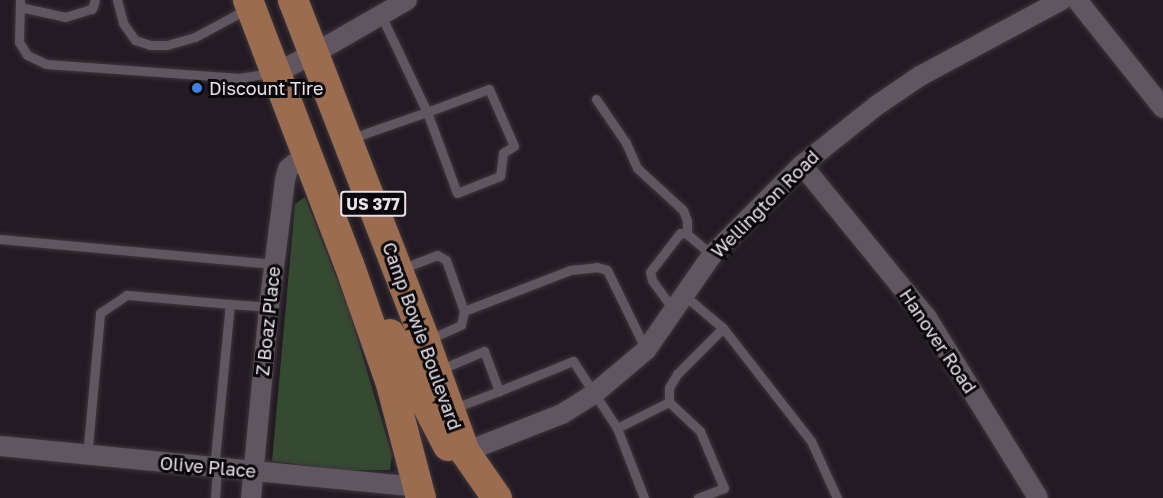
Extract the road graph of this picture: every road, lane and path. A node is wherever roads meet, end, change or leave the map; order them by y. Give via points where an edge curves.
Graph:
1 (95, 0) edge
2 (117, 0) edge
3 (407, 0) edge
4 (1062, 0) edge
5 (1077, 0) edge
6 (298, 2) edge
7 (20, 4) edge
8 (249, 4) edge
9 (385, 8) edge
10 (315, 53) junction
11 (276, 73) junction
12 (327, 82) junction
13 (596, 99) dead end
14 (1163, 108) edge
15 (427, 112) junction
16 (349, 140) junction
17 (310, 162) junction
18 (802, 165) junction
19 (687, 234) junction
20 (0, 239) edge
21 (712, 255) junction
22 (274, 264) junction
23 (349, 264) junction
24 (404, 283) junction
25 (230, 304) junction
26 (680, 304) junction
27 (268, 307) junction
28 (464, 311) junction
29 (723, 328) junction
30 (425, 341) junction
31 (646, 350) junction
32 (437, 371) junction
33 (499, 391) junction
34 (595, 393) junction
35 (669, 402) junction
36 (450, 410) junction
37 (617, 428) junction
38 (0, 446) edge
39 (465, 452) junction
40 (87, 457) junction
41 (216, 469) junction
42 (253, 471) junction
43 (419, 494) edge
44 (215, 498) edge
45 (251, 498) edge
46 (479, 498) edge
47 (497, 498) edge
48 (644, 498) edge
49 (698, 498) edge
50 (837, 498) edge
51 (1038, 498) edge

1 - 7 lane via 92,9 65,17
2 - 8 lane via 123,23 135,40 150,45 195,37
3 - 9 street
4 - 18 street, Wellington Road via 920,76
5 - 14 street
6 - 10 main road, Camp Bowie Boulevard / US 377
7 - 11 lane via 19,42 27,55 46,64 239,78
8 - 11 main road, US 377
9 - 10 street
9 - 15 lane
10 - 11 street
10 - 12 main road, Camp Bowie Boulevard / US 377
11 - 17 main road, US 377
12 - 16 main road, Camp Bowie Boulevard / US 377
12 - 17 main road via 321,141
13 - 19 lane via 626,143 637,168 683,210
15 - 15 lane via 489,89 514,146 503,153 500,176 458,193
15 - 16 lane
16 - 24 main road, Camp Bowie Boulevard / US 377
17 - 22 street, Z Boaz Place via 288,169
17 - 23 main road, US 377
17 - 24 main road via 342,172 380,262 394,287
18 - 21 street, Wellington Road
18 - 51 street, Hanover Road via 927,318
19 - 21 lane
19 - 26 lane via 680,233 650,272 652,280
20 - 22 lane
21 - 26 street, Wellington Road
22 - 27 street, Z Boaz Place
23 - 39 main road via 368,290 442,438 452,450
23 - 43 main road, US 377 via 390,384
24 - 28 lane via 437,255 446,260
24 - 30 main road, Camp Bowie Boulevard / US 377
25 - 27 lane
25 - 40 lane via 127,295 100,313
25 - 41 lane
26 - 29 lane
26 - 31 street, Wellington Road
27 - 42 street, Z Boaz Place
28 - 30 lane via 461,325
28 - 31 lane via 570,270 597,267 607,270
29 - 35 lane via 677,374 669,388
29 - 50 lane via 811,441
30 - 32 main road, Camp Bowie Boulevard / US 377
31 - 34 street, Wellington Road
32 - 33 lane via 484,351
32 - 36 main road, Camp Bowie Boulevard / US 377
33 - 34 lane via 573,361
33 - 36 lane
34 - 37 lane
34 - 39 street, Wellington Road via 562,414
35 - 37 lane
35 - 49 lane via 700,431 724,488
36 - 39 main road, Camp Bowie Boulevard / US 377
37 - 48 lane
38 - 40 street, Olive Place
39 - 46 main road
39 - 47 main road, Camp Bowie Boulevard / US 377
40 - 41 street, Olive Place
41 - 42 street, Olive Place
41 - 44 lane
42 - 43 street, Olive Place
42 - 45 street, Z Boaz Place

